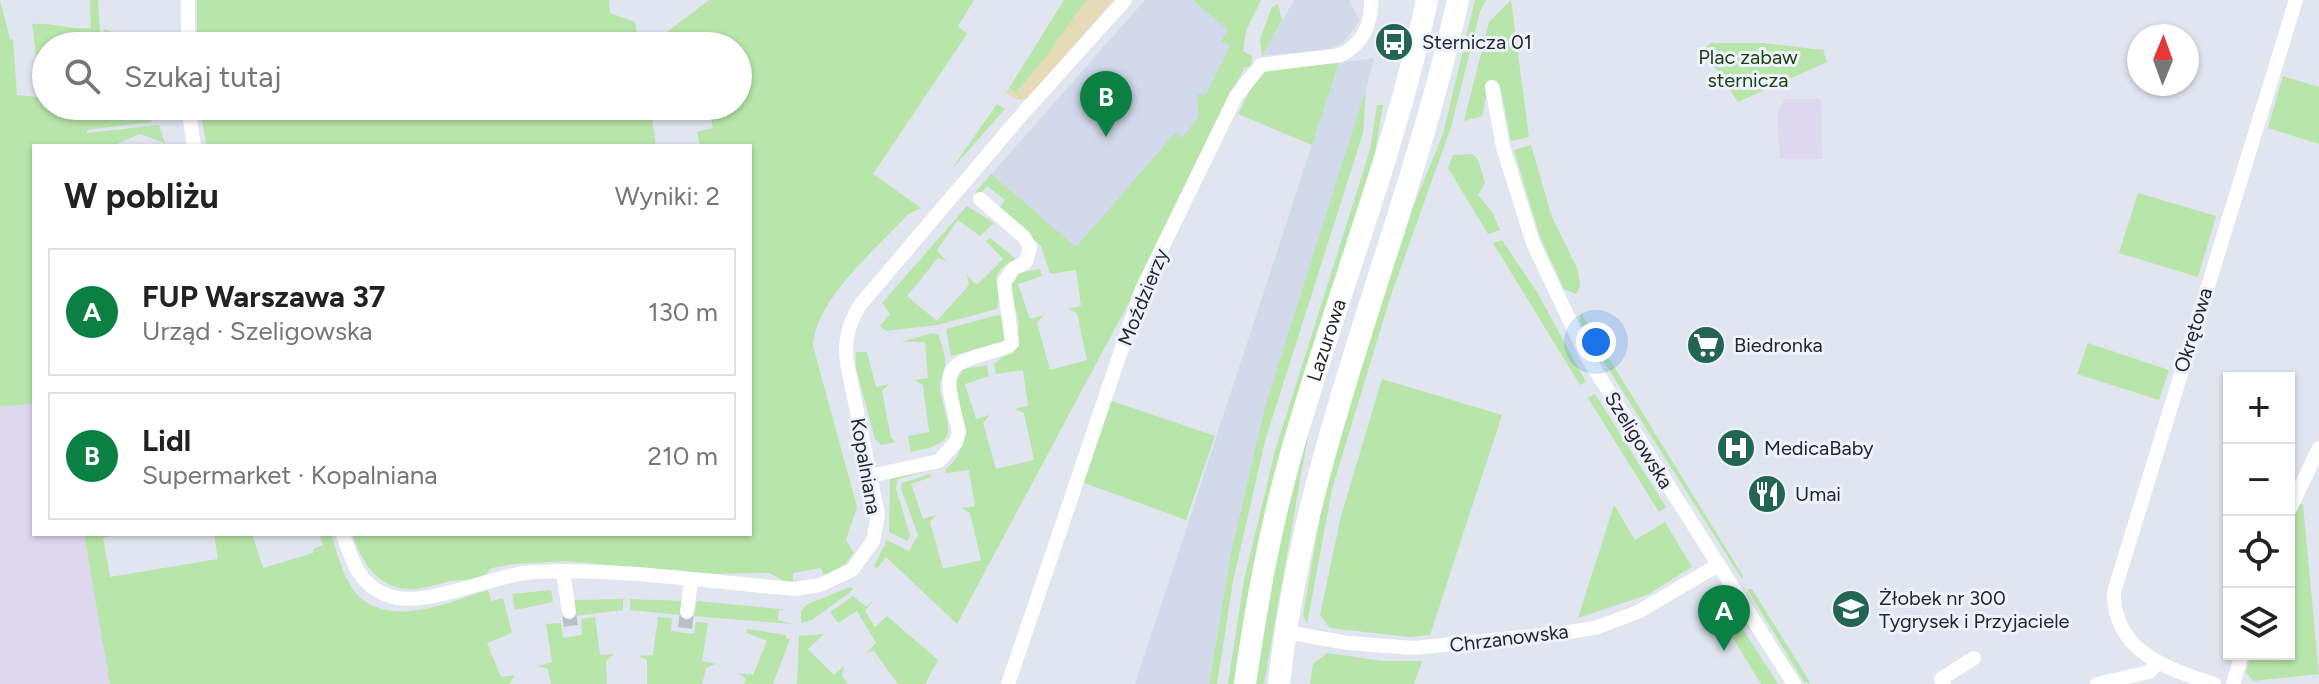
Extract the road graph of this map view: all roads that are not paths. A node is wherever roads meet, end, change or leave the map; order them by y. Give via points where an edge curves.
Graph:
1 (188, 0) edge
2 (1125, 0) edge
3 (1371, 0) edge
4 (1427, 0) edge
5 (1458, 0) edge
6 (2296, 0) edge
7 (188, 32) edge
8 (1492, 87) dead end
9 (190, 120) edge
10 (194, 144) edge
11 (980, 199) dead end
12 (2319, 448) edge
13 (870, 476) junction
14 (2295, 498) edge
15 (344, 536) edge
16 (1718, 565) junction
17 (563, 571) junction
18 (691, 580) junction
19 (569, 612) tunnel mouth
20 (687, 612) tunnel mouth
21 (1286, 632) junction
22 (1974, 658) dead end
23 (2240, 660) edge
24 (2157, 664) junction
25 (1008, 684) edge
26 (1245, 684) edge
27 (1279, 684) edge
28 (1794, 684) edge
29 (1944, 684) edge
30 (2097, 684) edge
31 (2214, 684) edge
32 (2233, 684) edge

1 - 7 street
2 - 13 street, Kopalniana via 850,322 847,363
3 - 25 street, Moździerzy via 1369,25 1351,49 1341,55 1261,65 1236,96 1142,289
4 - 26 main road, Lazurowa via 1396,121 1293,448 1255,613
5 - 21 main road, Lazurowa via 1434,100 1320,462
6 - 24 street, Okrętowa via 2117,572 2113,608 2122,631
8 - 16 street, Szeligowska via 1527,227 1555,294 1587,357
9 - 10 street
11 - 13 street via 1030,247 1026,262 1004,282 1012,343 959,361 950,372 948,386 959,432 947,454 939,461
12 - 14 street
13 - 18 street, Kopalniana via 878,515 873,541 862,561 842,576 795,589
15 - 17 street, Kopalniana via 364,581 394,597 480,586 502,575
16 - 21 street, Chrzanowska via 1638,612 1570,632 1414,648
16 - 28 street, Szeligowska
17 - 18 street, Kopalniana
17 - 19 street
18 - 20 street
21 - 27 main road, Lazurowa
22 - 29 street via 1941,679
23 - 32 street
24 - 30 street via 2149,672
24 - 31 street, Okrętowa

